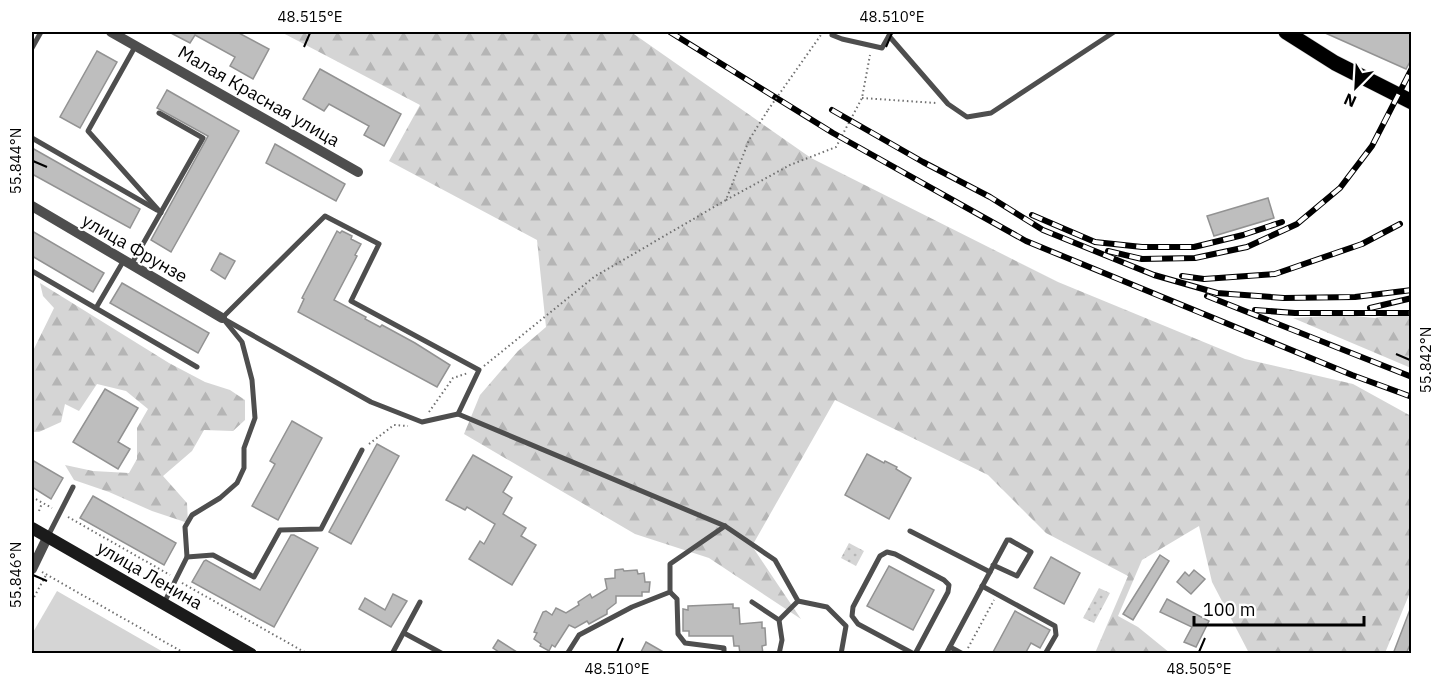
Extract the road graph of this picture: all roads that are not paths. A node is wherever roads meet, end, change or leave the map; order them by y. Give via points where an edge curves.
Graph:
1 (41, 32) edge
2 (111, 32) edge
3 (1114, 32) edge
4 (1286, 32) edge
5 (890, 34) edge
6 (832, 35) dead end
7 (136, 45) junction
8 (32, 48) edge
9 (1412, 102) edge
10 (159, 113) dead end
11 (32, 138) edge
12 (358, 172) dead end
13 (32, 206) edge
14 (161, 213) junction
15 (128, 262) junction
16 (32, 271) edge
17 (96, 308) junction
18 (222, 318) junction
19 (197, 367) dead end
20 (458, 414) junction
21 (362, 450) road end
22 (73, 487) dead end
23 (725, 526) junction
24 (32, 528) edge
25 (910, 531) dead end
26 (47, 538) junction
27 (188, 557) junction
28 (993, 565) junction
29 (32, 568) edge
30 (990, 572) junction
31 (982, 586) junction
32 (670, 592) junction
33 (798, 601) junction
34 (420, 602) dead end
35 (752, 602) dead end
36 (164, 604) junction
37 (778, 620) junction
38 (404, 633) junction
39 (950, 647) junction
40 (251, 654) edge
41 (392, 654) edge
42 (443, 654) edge
43 (567, 654) edge
44 (724, 654) edge
45 (779, 654) edge
46 (841, 654) edge
47 (915, 654) edge
48 (946, 654) edge
49 (964, 654) edge
50 (1045, 654) edge

1 - 8 lane
2 - 7 street, Малая Красная улица
3 - 5 lane via 991,113 967,117 948,104
4 - 9 main road via 1335,63
5 - 6 lane via 882,48
7 - 12 street, Малая Красная улица
7 - 14 lane via 88,131
10 - 14 lane via 203,138
11 - 14 lane
13 - 15 street, улица Фрунзе
14 - 15 lane
15 - 17 lane
15 - 18 street, улица Фрунзе
16 - 17 lane
17 - 19 lane
18 - 20 lane via 371,402 422,422
18 - 20 lane via 325,216 379,244 351,301 479,370
18 - 27 lane via 242,342 252,380 255,418 237,483 192,515 185,527
20 - 23 lane
21 - 27 lane via 321,529 280,530 254,577 213,555
22 - 26 lane
23 - 32 lane via 670,564
23 - 33 lane via 775,560
24 - 26 main road, улица Ленина
25 - 30 lane
26 - 29 street
26 - 36 main road, улица Ленина
27 - 36 lane
28 - 28 lane via 1016,577 1030,550 1008,540
28 - 30 lane
30 - 31 lane
31 - 39 lane
31 - 50 lane via 1055,626 1056,634
32 - 43 lane via 579,635
32 - 44 lane via 677,599 678,634 685,643 724,648
33 - 37 lane
33 - 46 lane via 826,607 846,626
34 - 38 lane
35 - 37 lane
36 - 40 main road, улица Ленина
37 - 45 lane via 783,640
38 - 41 lane
38 - 42 lane
39 - 48 lane
39 - 49 lane
47 - 47 lane via 949,585 887,552 880,556 852,616 858,624

